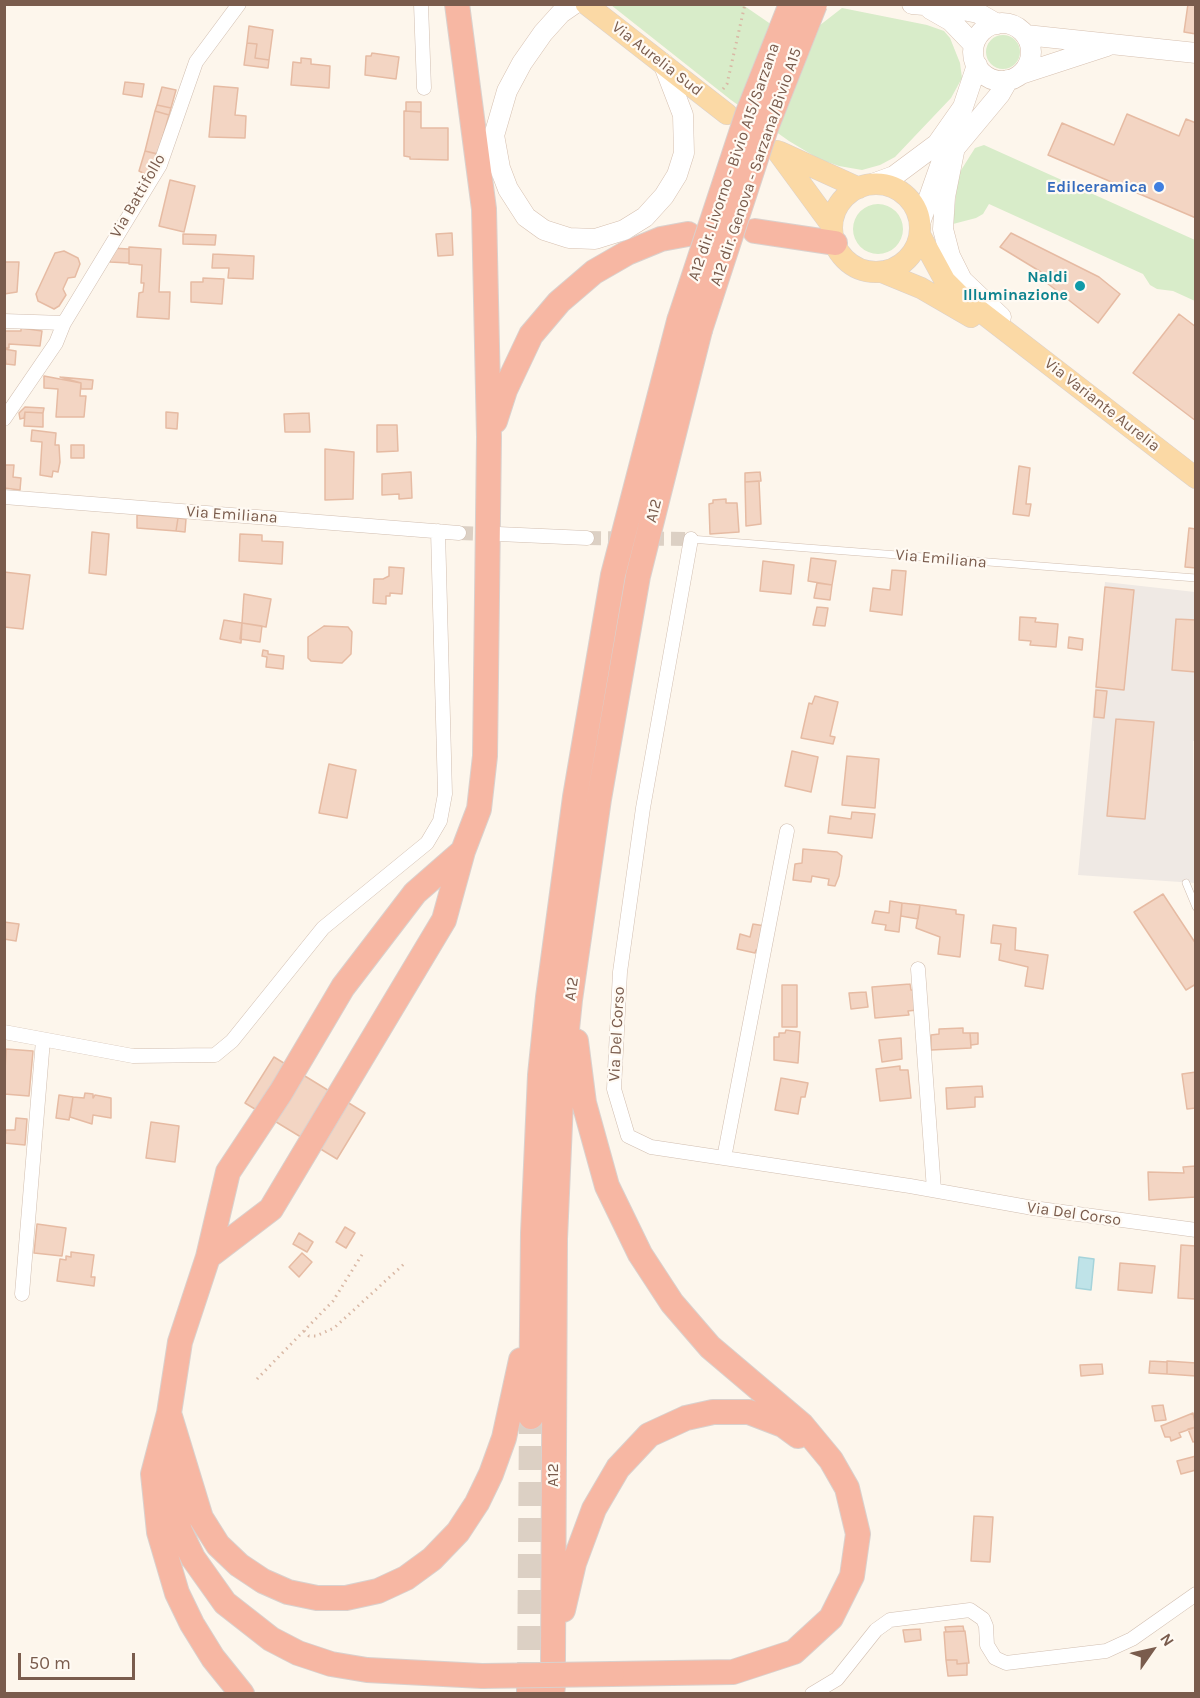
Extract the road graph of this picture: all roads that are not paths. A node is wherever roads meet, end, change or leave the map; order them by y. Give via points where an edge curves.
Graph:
1 (239, 4) edge
2 (421, 4) edge
3 (457, 4) edge
4 (574, 4) edge
5 (791, 4) edge
6 (814, 4) edge
7 (920, 6) edge
8 (590, 8) edge
9 (997, 24) junction
10 (1026, 35) junction
11 (974, 45) junction
12 (1111, 45) junction
13 (1196, 53) edge
14 (663, 63) junction
15 (977, 65) junction
16 (1015, 77) junction
17 (424, 88) dead end
18 (720, 108) road end
19 (494, 135) junction
20 (956, 147) junction
21 (866, 186) junction
22 (484, 208) junction
23 (920, 229) junction
24 (755, 231) dead end
25 (688, 234) dead end
26 (834, 235) junction
27 (882, 272) junction
28 (4, 321) edge
29 (64, 322) junction
30 (690, 326) junction
31 (1008, 333) junction
32 (4, 419) edge
33 (489, 437) junction
34 (1196, 478) edge
35 (4, 497) edge
36 (438, 531) junction
37 (459, 532) tunnel mouth
38 (498, 534) tunnel mouth
39 (587, 538) tunnel mouth
40 (689, 539) joint
41 (1196, 578) edge
42 (787, 831) dead end
43 (463, 851) junction
44 (1186, 883) dead end
45 (1196, 907) edge
46 (918, 969) dead end
47 (570, 1000) junction
48 (4, 1032) edge
49 (43, 1040) junction
50 (724, 1158) junction
51 (934, 1191) junction
52 (1196, 1230) edge
53 (208, 1257) junction
54 (22, 1294) dead end
55 (532, 1311) junction
56 (169, 1413) junction
57 (531, 1417) tunnel mouth
58 (831, 1460) junction
59 (1196, 1594) edge
60 (242, 1694) edge
61 (812, 1694) edge

1 - 29 street, Via Battifollo via 196,62 160,165
2 - 17 street
3 - 22 highway
4 - 19 main road via 543,33 522,63 507,92
5 - 30 highway, A12 dir. Livorno - Bivio A15/Sarzana / A12, bridge via 747,114
6 - 30 highway, A12 dir. Genova - Sarzana/Bivio A15 / A12, bridge
7 - 9 main road via 978,13
7 - 11 main road via 951,21
8 - 14 main road, Via Aurelia Sud
9 - 10 main road via 1013,25
9 - 11 main road via 982,31
10 - 12 main road
10 - 16 main road via 1031,51 1027,68
11 - 15 main road
12 - 13 main road
12 - 16 main road
14 - 18 main road, Via Aurelia Sud
14 - 19 main road via 683,114 684,153 664,196 645,217 624,230 595,239 569,238 544,230 526,217 508,189
15 - 16 main road via 990,78
15 - 21 main road via 963,107 937,144 894,176
16 - 20 main road
19 - 22 main road
20 - 23 main road via 940,166
20 - 31 main road via 945,197 943,229 950,256 962,280 1000,315
21 - 23 main road via 887,185 900,191 917,210
21 - 26 main road via 839,205
21 - 26 main road via 777,151
22 - 33 highway
23 - 27 main road via 916,248 907,260
23 - 31 main road, Via Variante Aurelia via 945,281
24 - 26 highway
25 - 33 highway via 661,239 627,253 594,272 558,302 531,335 505,390
26 - 27 main road via 849,262 870,272
27 - 31 main road, Via Variante Aurelia via 921,288 997,334
28 - 29 street
29 - 32 street, Via Battifollo via 56,343
30 - 47 highway, A12 / A12 via 638,576 599,799
30 - 55 highway, A12 / A12 via 613,575 575,797 540,1075
31 - 34 main road, Via Variante Aurelia
33 - 43 highway via 485,756 479,809
35 - 36 street, Via Emiliana
36 - 37 street, Via Emiliana
36 - 49 street via 445,794 440,821 427,843 323,928 232,1041 215,1055 133,1056
38 - 39 street
40 - 41 lane, Via Emiliana
40 - 50 street, Via Del Corso via 643,808 620,972 614,1089 628,1136 651,1147
42 - 50 street
43 - 53 highway via 415,893 343,987 228,1172
43 - 53 highway via 444,921 271,1209
44 - 45 lane
46 - 51 street
47 - 58 highway via 584,1103 607,1186 640,1254 672,1303 710,1347 802,1425
47 - 58 highway, A12 / A12 via 562,1078 555,1239 553,1656 574,1563 594,1509 618,1468 649,1435 686,1418 713,1412 749,1412 783,1425
48 - 49 street
49 - 54 street
50 - 51 street, Via Del Corso
51 - 52 street, Via Del Corso
53 - 56 highway via 180,1342
55 - 56 highway via 504,1438 477,1503 458,1532 432,1559 406,1578 378,1591 346,1598 317,1598 263,1581 239,1565 218,1545 201,1518
55 - 57 highway, A12 / A12
56 - 58 highway, bridge via 167,1472 180,1532 206,1580 246,1622 280,1644 331,1664 406,1673 482,1676 733,1672 794,1652 831,1618 852,1576 858,1534 847,1488
56 - 60 highway via 153,1474 166,1562 192,1624
59 - 61 street via 1156,1624 1106,1651 1006,1663 995,1658 987,1645 983,1619 970,1610 890,1620 876,1630 837,1679

